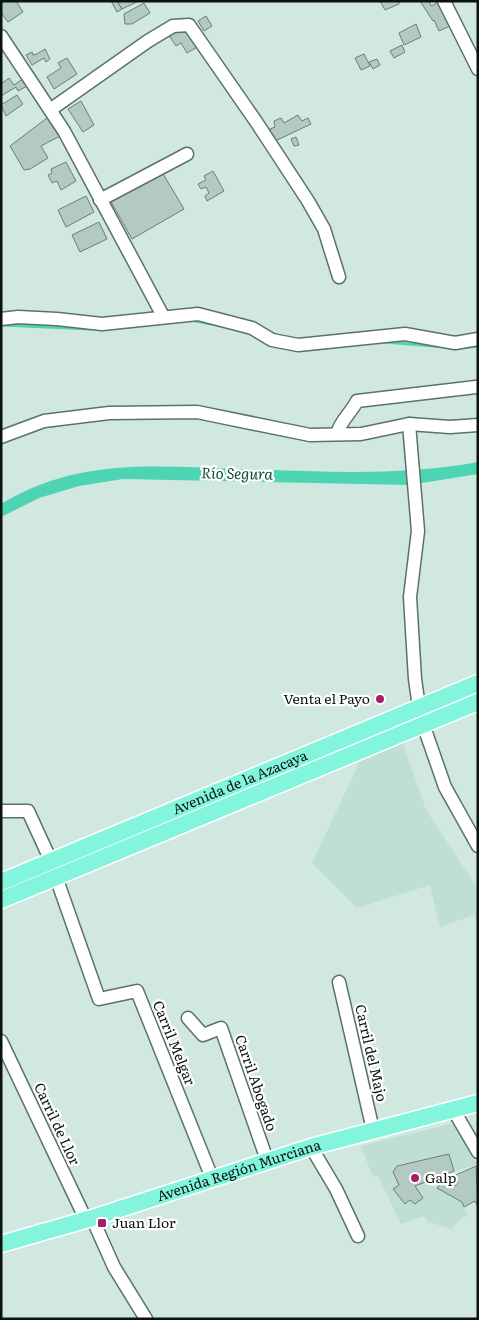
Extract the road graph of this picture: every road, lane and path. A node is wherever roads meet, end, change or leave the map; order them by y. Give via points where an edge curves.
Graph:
1 (444, 1) edge
2 (1, 36) edge
3 (478, 69) edge
4 (50, 110) junction
5 (187, 154) dead end
6 (100, 200) junction
7 (339, 277) dead end
8 (163, 316) junction
9 (1, 319) edge
10 (478, 339) edge
11 (476, 387) dead end
12 (409, 424) junction
13 (478, 425) edge
14 (337, 434) junction
15 (1, 437) edge
16 (478, 683) edge
17 (478, 702) edge
18 (419, 707) junction
19 (423, 724) junction
20 (1, 811) edge
21 (478, 846) edge
22 (51, 861) junction
23 (56, 877) junction
24 (1, 882) edge
25 (1, 900) edge
26 (339, 982) dead end
27 (188, 1018) dead end
28 (1, 1041) edge
29 (478, 1103) edge
30 (454, 1111) junction
31 (373, 1130) junction
32 (311, 1147) junction
33 (478, 1152) edge
34 (267, 1160) junction
35 (212, 1178) junction
36 (89, 1219) junction
37 (358, 1236) dead end
38 (1, 1244) edge
39 (146, 1319) edge

1 - 3 street
2 - 4 street
4 - 6 street
4 - 7 street via 172,26 189,25 308,201 324,229
5 - 6 street
6 - 8 street
8 - 9 street via 102,324 48,318
8 - 10 street via 198,314 224,319 252,328 272,340 298,345 405,334 455,343
11 - 14 street via 357,401
12 - 13 street
12 - 14 street via 360,434
12 - 18 street via 418,531 410,597
14 - 15 street via 310,435 196,412 109,412 44,421
16 - 18 main road, Avenida de la Azacaya
17 - 19 main road, Avenida de la Azacaya
18 - 22 main road, Avenida de la Azacaya
19 - 21 street via 445,788
19 - 23 main road, Avenida de la Azacaya
20 - 22 street via 28,811
22 - 24 main road, Avenida de la Azacaya
23 - 25 main road, Avenida de la Azacaya
23 - 35 street, Carril Melgar via 99,999 137,991
26 - 31 street, Carril del Majo
27 - 34 street, Carril Abogado via 202,1035 221,1028
28 - 36 street, Carril de Llor
29 - 30 main road, Avenida Región Murciana
30 - 31 main road, Avenida Región Murciana
30 - 33 street
31 - 32 main road, Avenida Región Murciana
32 - 34 main road, Avenida Región Murciana
32 - 37 street
34 - 35 main road, Avenida Región Murciana
35 - 36 main road, Avenida Región Murciana
36 - 38 main road, Avenida Región Murciana
36 - 39 street, Carril de Llor

